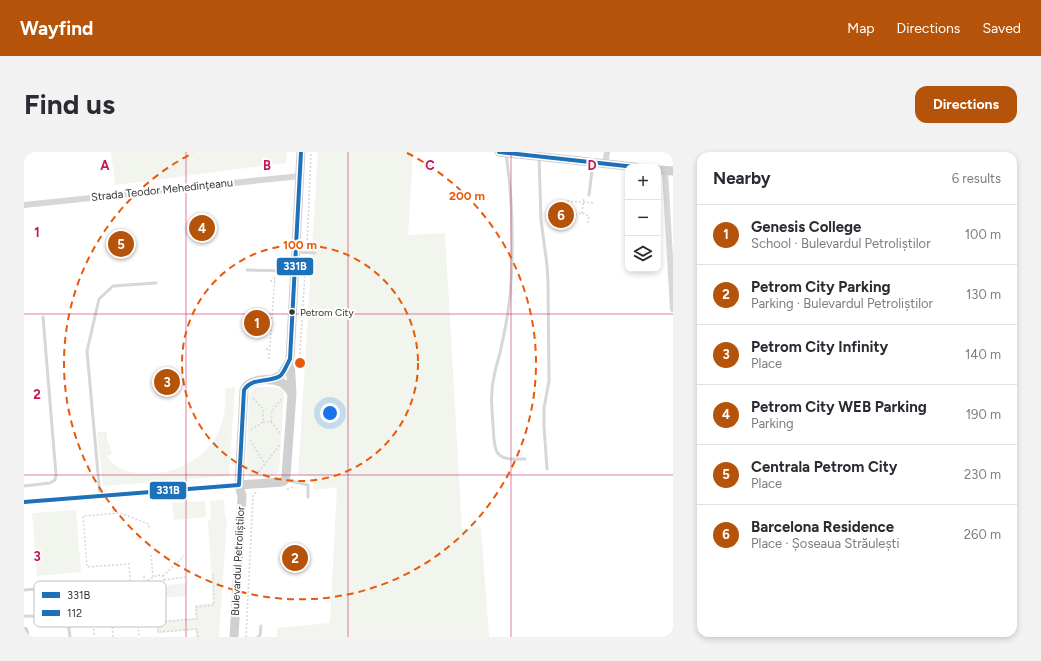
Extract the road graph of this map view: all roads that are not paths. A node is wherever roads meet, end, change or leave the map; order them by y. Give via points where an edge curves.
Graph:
1 (301, 152) edge
2 (503, 152) edge
3 (607, 152) edge
4 (539, 157) junction
5 (593, 162) junction
6 (605, 164) junction
7 (625, 166) edge
8 (665, 170) edge
9 (300, 176) junction
10 (589, 195) dead end
11 (24, 204) edge
12 (296, 252) junction
13 (315, 252) dead end
14 (247, 270) dead end
15 (295, 271) junction
16 (156, 283) dead end
17 (673, 309) edge
18 (43, 316) dead end
19 (290, 359) junction
20 (270, 380) junction
21 (289, 394) junction
22 (525, 459) dead end
23 (547, 469) dead end
24 (289, 481) junction
25 (239, 485) junction
26 (24, 486) edge
27 (100, 496) junction
28 (308, 497) dead end
29 (24, 502) edge
30 (34, 589) edge
31 (24, 590) edge
32 (24, 616) edge
33 (34, 616) edge
34 (261, 626) dead end
35 (69, 627) edge
36 (24, 631) edge
37 (25, 637) edge
38 (70, 637) edge
39 (234, 637) edge
40 (258, 637) edge

1 - 9 street, Bulevardul Petroliștilor
2 - 4 street
2 - 22 lane via 511,197 512,232 510,296 493,384 494,443 502,457
3 - 6 street
4 - 5 street
4 - 23 lane via 541,220 548,282 549,381 544,408
5 - 6 street
5 - 10 lane
6 - 7 street
8 - 17 street
9 - 11 street, Strada Teodor Mehedințeanu
9 - 12 street, Bulevardul Petroliștilor
12 - 13 lane
12 - 15 street, Bulevardul Petroliștilor
14 - 15 lane
15 - 19 street, Bulevardul Petroliștilor
16 - 27 lane via 113,286 99,300 87,351
18 - 26 lane via 56,475 55,480 50,483
19 - 20 street, Bulevardul Petroliștilor via 281,375
19 - 21 street, Bulevardul Petroliștilor
20 - 21 street via 281,382 287,387
20 - 25 street, Bulevardul Petroliștilor via 252,382 244,390
21 - 24 street, Bulevardul Petroliștilor
24 - 25 street
24 - 28 lane via 308,485
25 - 27 street
25 - 39 street, Bulevardul Petroliștilor via 242,496
27 - 29 street
30 - 31 lane
32 - 33 lane
34 - 40 lane
35 - 38 lane
36 - 37 street

